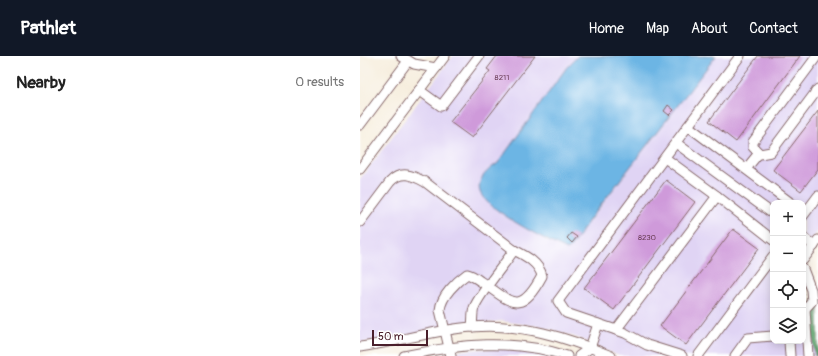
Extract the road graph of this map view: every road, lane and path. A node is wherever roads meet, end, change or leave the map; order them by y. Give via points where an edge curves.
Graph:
1 (445, 56) edge
2 (479, 56) edge
3 (740, 56) edge
4 (817, 56) edge
5 (404, 58) edge
6 (436, 68) junction
7 (818, 89) edge
8 (419, 90) junction
9 (360, 125) edge
10 (688, 126) junction
11 (676, 143) junction
12 (759, 153) junction
13 (665, 158) junction
14 (360, 169) edge
15 (746, 169) junction
16 (717, 196) junction
17 (818, 196) edge
18 (787, 200) edge
19 (806, 211) edge
20 (770, 212) edge
21 (360, 222) edge
22 (770, 238) edge
23 (806, 238) edge
24 (816, 243) edge
25 (514, 250) junction
26 (806, 258) edge
27 (770, 260) edge
28 (804, 272) edge
29 (488, 286) junction
30 (806, 308) edge
31 (598, 324) junction
32 (472, 327) junction
33 (616, 330) junction
34 (446, 331) junction
35 (806, 333) edge
36 (428, 335) junction
37 (770, 336) edge
38 (789, 344) edge
39 (360, 347) edge
40 (450, 351) edge
41 (592, 352) edge
42 (432, 353) edge
43 (404, 356) edge
44 (567, 356) edge
45 (579, 356) edge
46 (611, 356) edge
47 (682, 356) edge
48 (698, 356) edge
49 (734, 356) edge
50 (790, 356) edge
51 (808, 356) edge

1 - 6 street
2 - 8 street via 441,106
3 - 10 street
4 - 12 street via 753,142 753,147
5 - 6 street via 425,67
5 - 9 street
6 - 8 street
7 - 12 street via 771,152
8 - 14 street
10 - 11 street
10 - 15 street
11 - 13 street
11 - 20 street
12 - 15 street
13 - 16 street
13 - 31 street via 558,300 566,313
15 - 18 street
16 - 22 street
16 - 33 street
17 - 19 street
21 - 25 street via 394,177 403,174 415,176
23 - 24 street
24 - 26 street
25 - 29 street
25 - 29 street via 533,261 541,270 542,276 539,281 525,300 515,303
27 - 48 street
28 - 30 street via 811,290 812,301
29 - 32 street via 474,308
29 - 34 street via 467,274 455,284 440,305 441,319
31 - 33 street
31 - 41 street
32 - 34 street
32 - 41 street via 504,326 536,330 568,339
33 - 47 street via 647,345
34 - 36 street
34 - 40 street
35 - 51 street
36 - 39 street
36 - 42 street
37 - 49 street via 748,338
38 - 50 street
40 - 42 street
40 - 44 street via 471,344 508,344 548,350
41 - 45 street
41 - 46 street
42 - 43 street

